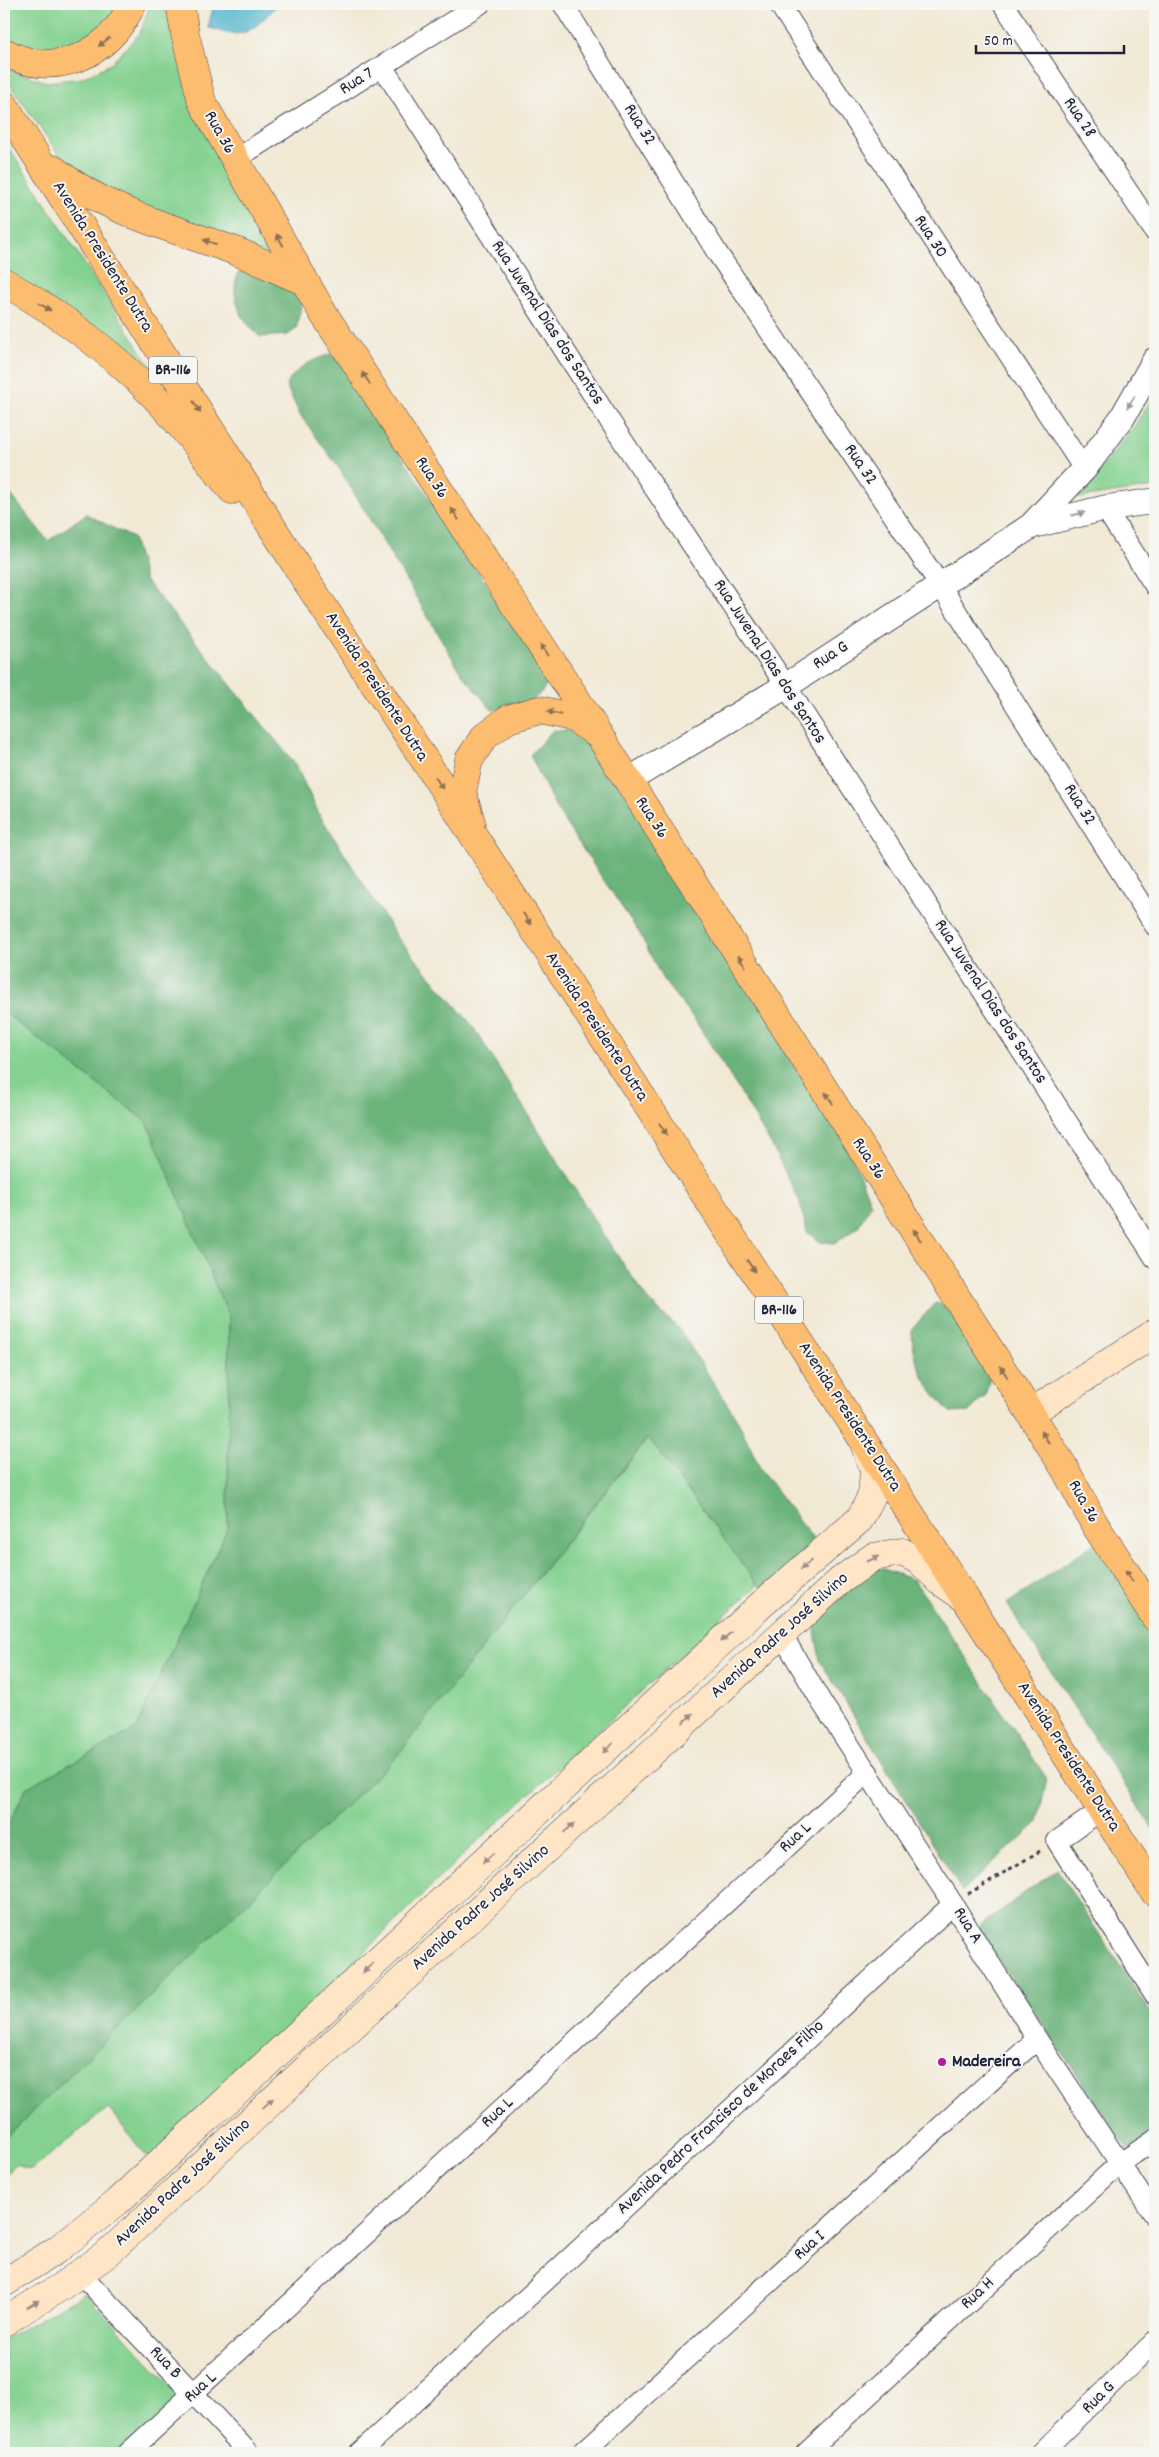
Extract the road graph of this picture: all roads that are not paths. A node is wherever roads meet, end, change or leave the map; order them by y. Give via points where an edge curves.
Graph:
1 (132, 4) edge
2 (180, 4) edge
3 (480, 4) edge
4 (563, 4) edge
5 (779, 4) edge
6 (1003, 4) edge
7 (4, 52) edge
8 (382, 66) junction
9 (4, 105) edge
10 (40, 159) junction
11 (234, 160) junction
12 (1155, 232) edge
13 (304, 281) junction
14 (4, 282) edge
15 (1155, 360) edge
16 (1084, 469) junction
17 (1155, 501) edge
18 (1105, 508) junction
19 (1031, 526) junction
20 (307, 582) junction
21 (940, 585) junction
22 (1155, 586) edge
23 (786, 686) junction
24 (598, 734) junction
25 (627, 781) junction
26 (476, 840) junction
27 (1155, 926) edge
28 (1155, 1258) edge
29 (1155, 1333) edge
30 (1030, 1413) junction
31 (864, 1441) junction
32 (963, 1597) junction
33 (1155, 1617) edge
34 (781, 1633) junction
35 (868, 1772) junction
36 (1103, 1809) junction
37 (1155, 1893) edge
38 (953, 1904) junction
39 (1155, 1995) edge
40 (1037, 2039) junction
41 (1155, 2140) edge
42 (1120, 2163) junction
43 (1155, 2216) edge
44 (81, 2274) junction
45 (4, 2283) edge
46 (4, 2322) edge
47 (1155, 2341) edge
48 (194, 2394) junction
49 (128, 2453) edge
50 (249, 2453) edge
51 (359, 2453) edge
52 (582, 2453) edge
53 (806, 2453) edge
54 (1041, 2453) edge

1 -> 7 highway via 123,23 105,43 64,63 20,61
2 - 11 highway, Rua 36 via 202,102
3 - 8 street, Rua 7
4 - 21 street, Rua 32 via 718,254
5 - 16 street, Rua 30
6 - 12 street, Rua 28
8 - 11 street, Rua 7
8 - 23 street, Rua Juvenal Dias dos Santos via 613,426
9 - 10 highway, BR-116
13 -> 10 highway via 232,250 125,213 76,187
10 -> 20 highway, Avenida Presidente Dutra / BR-116
13 -> 11 highway, Rua 36
24 -> 13 highway, Rua 36
14 -> 20 highway via 81,330 122,364 157,399
15 -> 16 street via 1122,418
16 - 19 street
17 - 18 street
19 -> 18 street
18 - 22 street
19 - 21 street, Rua G
20 -> 26 highway, Avenida Presidente Dutra / BR-116
21 - 23 street, Rua G
21 - 27 street, Rua 32
23 - 25 street, Rua G
23 - 28 street, Rua Juvenal Dias dos Santos
24 - 25 highway, Rua 36
24 -> 26 highway via 572,717 539,710 508,719 484,737 469,760 462,792
30 -> 25 highway, Rua 36
26 -> 31 highway, Avenida Presidente Dutra / BR-116
29 - 30 main road
33 -> 30 highway, Rua 36 via 1095,1525
31 - 32 highway, Avenida Presidente Dutra / BR-116
31 -> 45 main road, Avenida Padre José Silvino via 874,1470 872,1495 860,1518 762,1604 117,2202 58,2249
34 -> 32 main road, Avenida Padre José Silvino via 872,1557 902,1552 920,1561
32 - 36 highway, Avenida Presidente Dutra / BR-116
34 - 35 street, Rua A
44 -> 34 main road, Avenida Padre José Silvino via 155,2211
35 - 38 street, Rua A
35 - 48 street, Rua L
36 - 37 highway, Avenida Presidente Dutra / BR-116
36 - 39 street via 1057,1841
38 - 40 street, Rua A
38 - 51 street, Avenida Pedro Francisco de Moraes Filho
40 - 42 street, Rua A
40 - 52 street, Rua I
41 - 42 street, Rua H
42 - 43 street, Rua A
42 - 53 street, Rua H
46 -> 44 main road, Avenida Padre José Silvino
44 - 48 street, Rua B
47 - 54 street, Rua G
48 - 49 street, Rua L
48 - 50 street, Rua B

